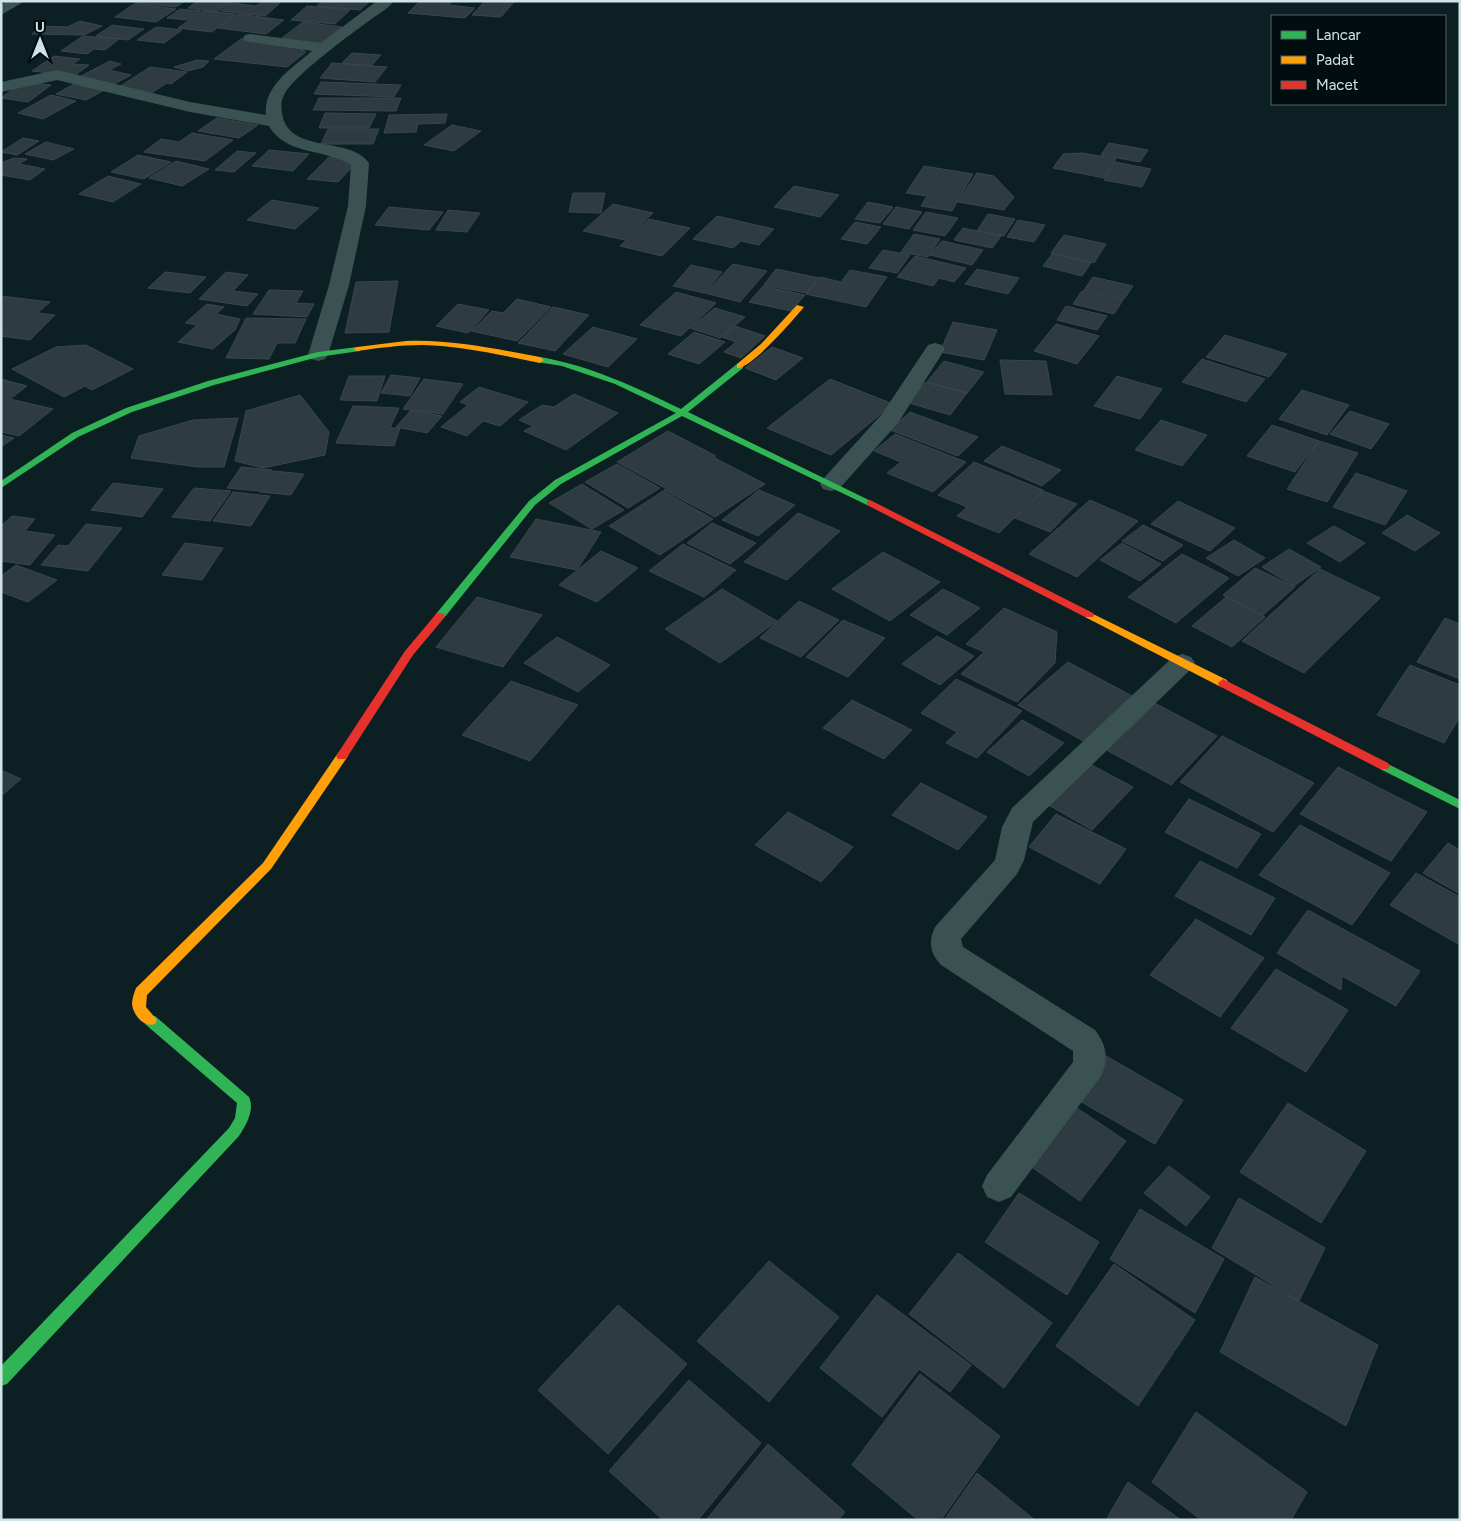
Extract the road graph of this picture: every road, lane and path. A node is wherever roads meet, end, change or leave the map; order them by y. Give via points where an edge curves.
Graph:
1 (18, 1) edge
2 (387, 1) edge
3 (1, 11) edge
4 (250, 38) dead end
5 (323, 48) junction
6 (1, 88) edge
7 (277, 122) junction
8 (800, 307) dead end
9 (935, 349) dead end
10 (318, 355) junction
11 (682, 412) junction
12 (830, 484) junction
13 (1, 485) edge
14 (1182, 663) junction
15 (1460, 805) edge
16 (999, 1186) dead end
17 (1, 1378) edge

1 - 3 street
2 - 5 street
4 - 5 street
5 - 7 street via 286,82 275,97
6 - 7 street via 57,75 190,107
7 - 10 street via 280,130 304,145 354,157 360,163 357,206 339,285
8 - 11 street via 764,346
9 - 12 street via 890,418
10 - 11 street via 382,345 422,343 466,347 564,364 618,382
10 - 13 street via 211,383 128,410 75,435
11 - 12 street
11 - 17 street via 558,482 532,504 409,653 267,866 141,992 140,1012 244,1100 242,1119 234,1132
12 - 14 street
14 - 15 street
14 - 16 street via 1022,815 1017,822 1012,857 1007,866 946,936 946,950 952,956 1084,1040 1089,1048 1089,1066

